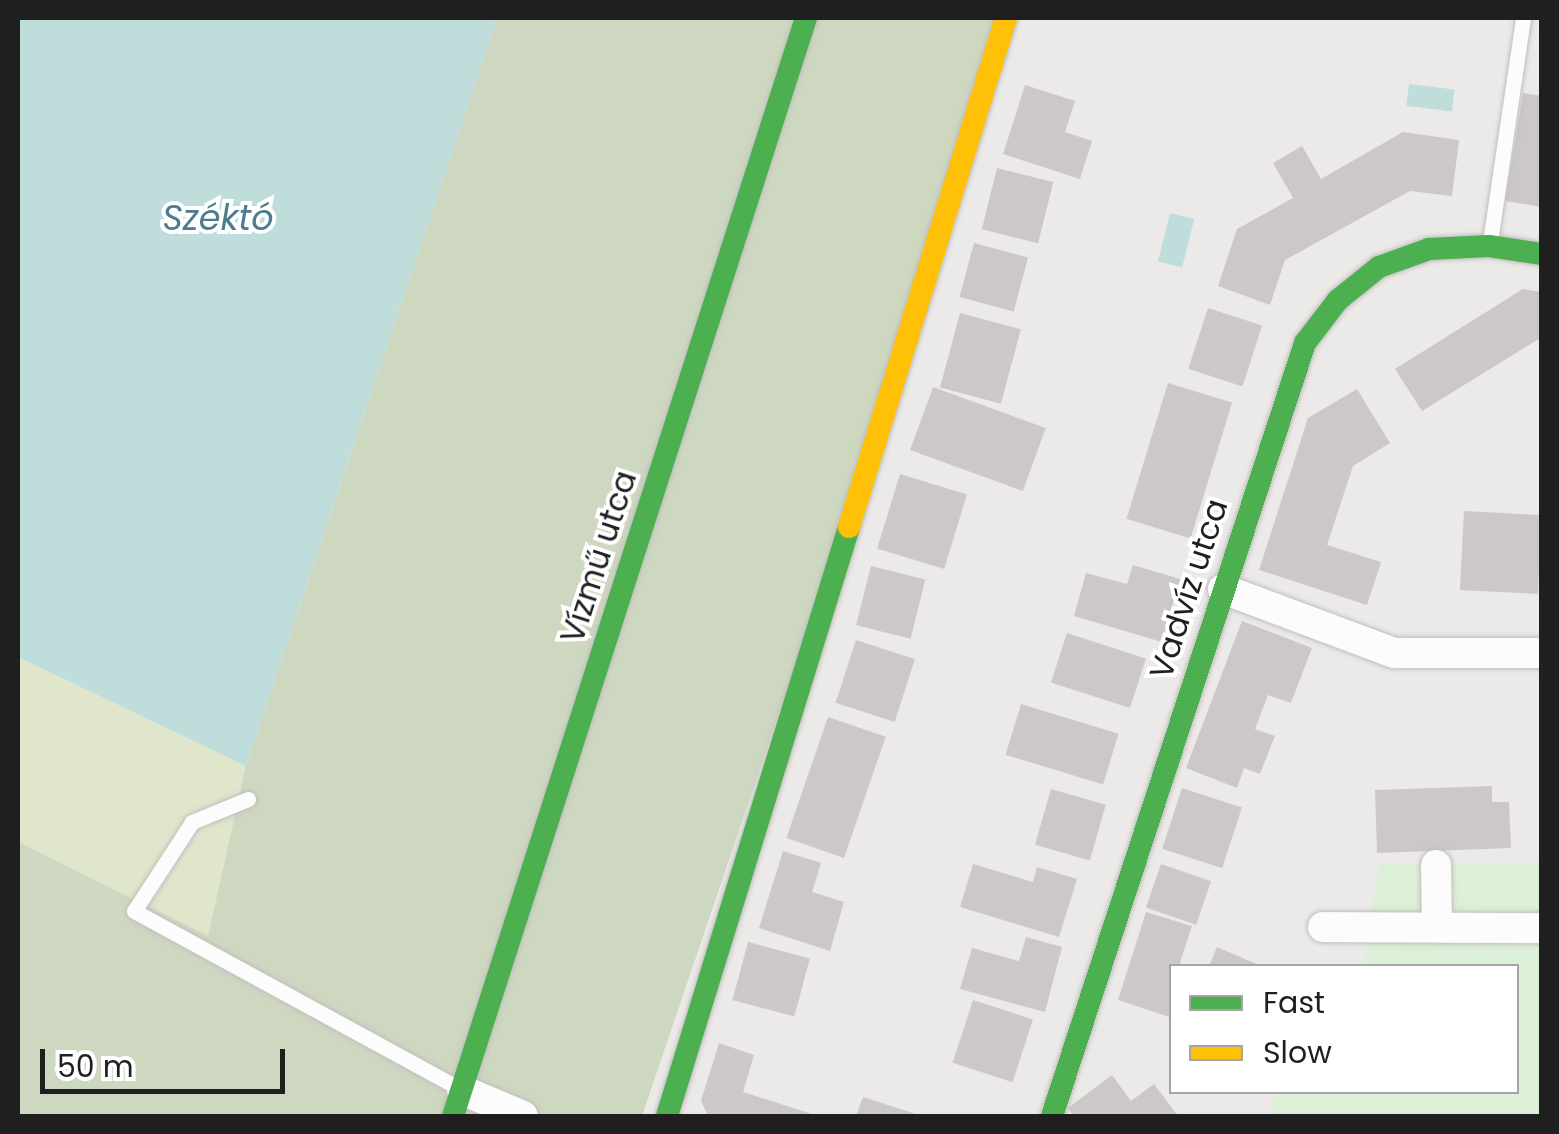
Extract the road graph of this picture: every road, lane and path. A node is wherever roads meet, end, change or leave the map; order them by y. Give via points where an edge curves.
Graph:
1 (806, 18) edge
2 (1006, 18) edge
3 (1523, 18) edge
4 (1489, 246) junction
5 (1542, 254) edge
6 (1223, 589) junction
7 (1542, 653) edge
8 (248, 799) dead end
9 (1436, 865) dead end
10 (1323, 927) dead end
11 (1437, 927) junction
12 (1542, 928) edge
13 (457, 1103) edge
14 (524, 1116) edge
15 (667, 1116) edge
16 (1052, 1116) edge

1 - 13 street, Vízmű utca
2 - 15 street
3 - 4 lane
4 - 5 street, Vadvíz utca
4 - 6 street, Vadvíz utca via 1429,249 1379,267 1338,300 1305,343
6 - 7 street via 1394,653
6 - 16 street, Vadvíz utca
8 - 13 lane via 192,822 134,911
9 - 11 street
10 - 11 street
11 - 12 street
13 - 14 street

